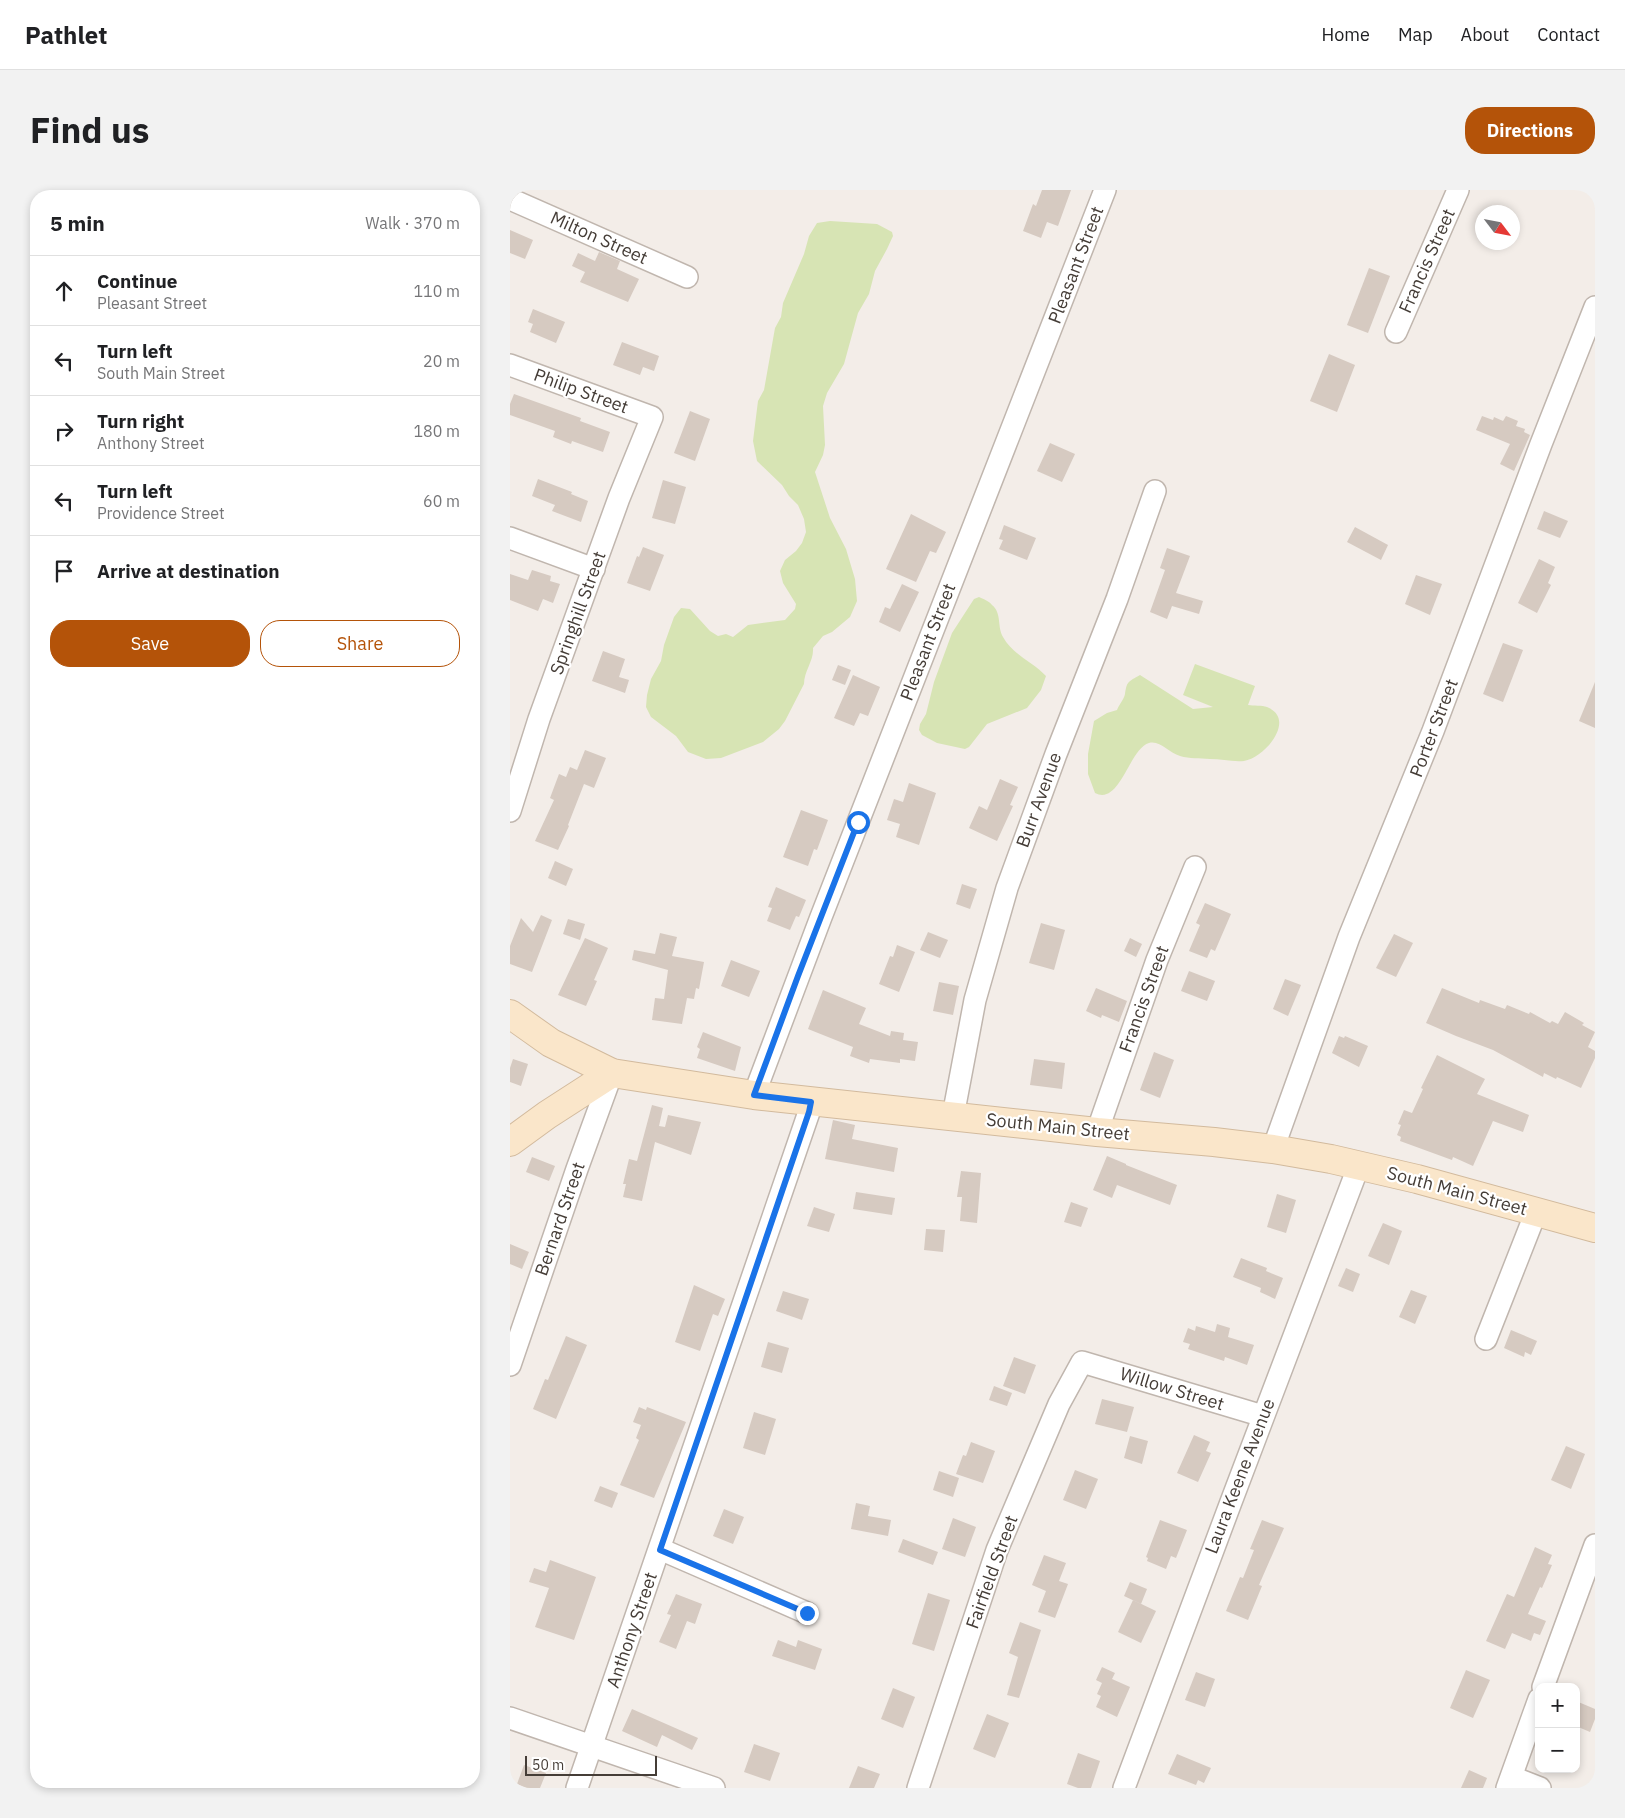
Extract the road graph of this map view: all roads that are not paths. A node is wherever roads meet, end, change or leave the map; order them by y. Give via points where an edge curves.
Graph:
1 (1105, 190) edge
2 (1458, 190) edge
3 (510, 199) edge
4 (688, 277) dead end
5 (1595, 307) edge
6 (1396, 332) dead end
7 (510, 365) edge
8 (652, 417) joint
9 (1155, 491) dead end
10 (510, 538) edge
11 (594, 569) junction
12 (510, 811) edge
13 (1195, 867) dead end
14 (518, 1020) edge
15 (612, 1073) junction
16 (754, 1095) junction
17 (811, 1102) junction
18 (953, 1116) junction
19 (1097, 1132) junction
20 (510, 1142) edge
21 (1273, 1149) junction
22 (1360, 1165) junction
23 (1536, 1212) junction
24 (1595, 1228) edge
25 (1486, 1339) dead end
26 (1082, 1362) joint
27 (510, 1365) edge
28 (1263, 1416) junction
29 (1595, 1545) edge
30 (660, 1550) junction
31 (807, 1613) dead end
32 (1544, 1683) edge
33 (1535, 1710) edge
34 (510, 1718) edge
35 (592, 1745) junction
36 (1509, 1783) edge
37 (577, 1788) edge
38 (714, 1788) edge
39 (918, 1788) edge
40 (1124, 1788) edge
41 (1540, 1788) edge

1 - 16 street, Pleasant Street
2 - 6 street, Francis Street
3 - 4 street, Milton Street
5 - 21 street, Porter Street via 1433,731 1349,937
7 - 8 street, Philip Street
8 - 11 street, Springhill Street
9 - 18 street, Burr Avenue via 1008,888 975,1000
10 - 11 street
11 - 12 street, Springhill Street
13 - 19 street, Francis Street via 1157,960
14 - 15 main road, South Main Street via 557,1047
15 - 16 main road, South Main Street
15 - 20 main road
15 - 27 street, Bernard Street
16 - 17 main road, South Main Street
17 - 18 main road, South Main Street
17 - 30 street, Anthony Street
18 - 19 main road, South Main Street
19 - 21 main road, South Main Street
21 - 22 main road, South Main Street
22 - 23 main road, South Main Street
22 - 28 street, Laura Keene Avenue
23 - 24 main road, South Main Street
23 - 25 street
26 - 28 street, Willow Street
26 - 39 street, Fairfield Street via 1060,1404 997,1550
28 - 40 street, Laura Keene Avenue
29 - 32 street
30 - 31 street
30 - 35 street, Anthony Street
33 - 36 street
34 - 35 street
35 - 37 street, Anthony Street
35 - 38 street
36 - 41 street

